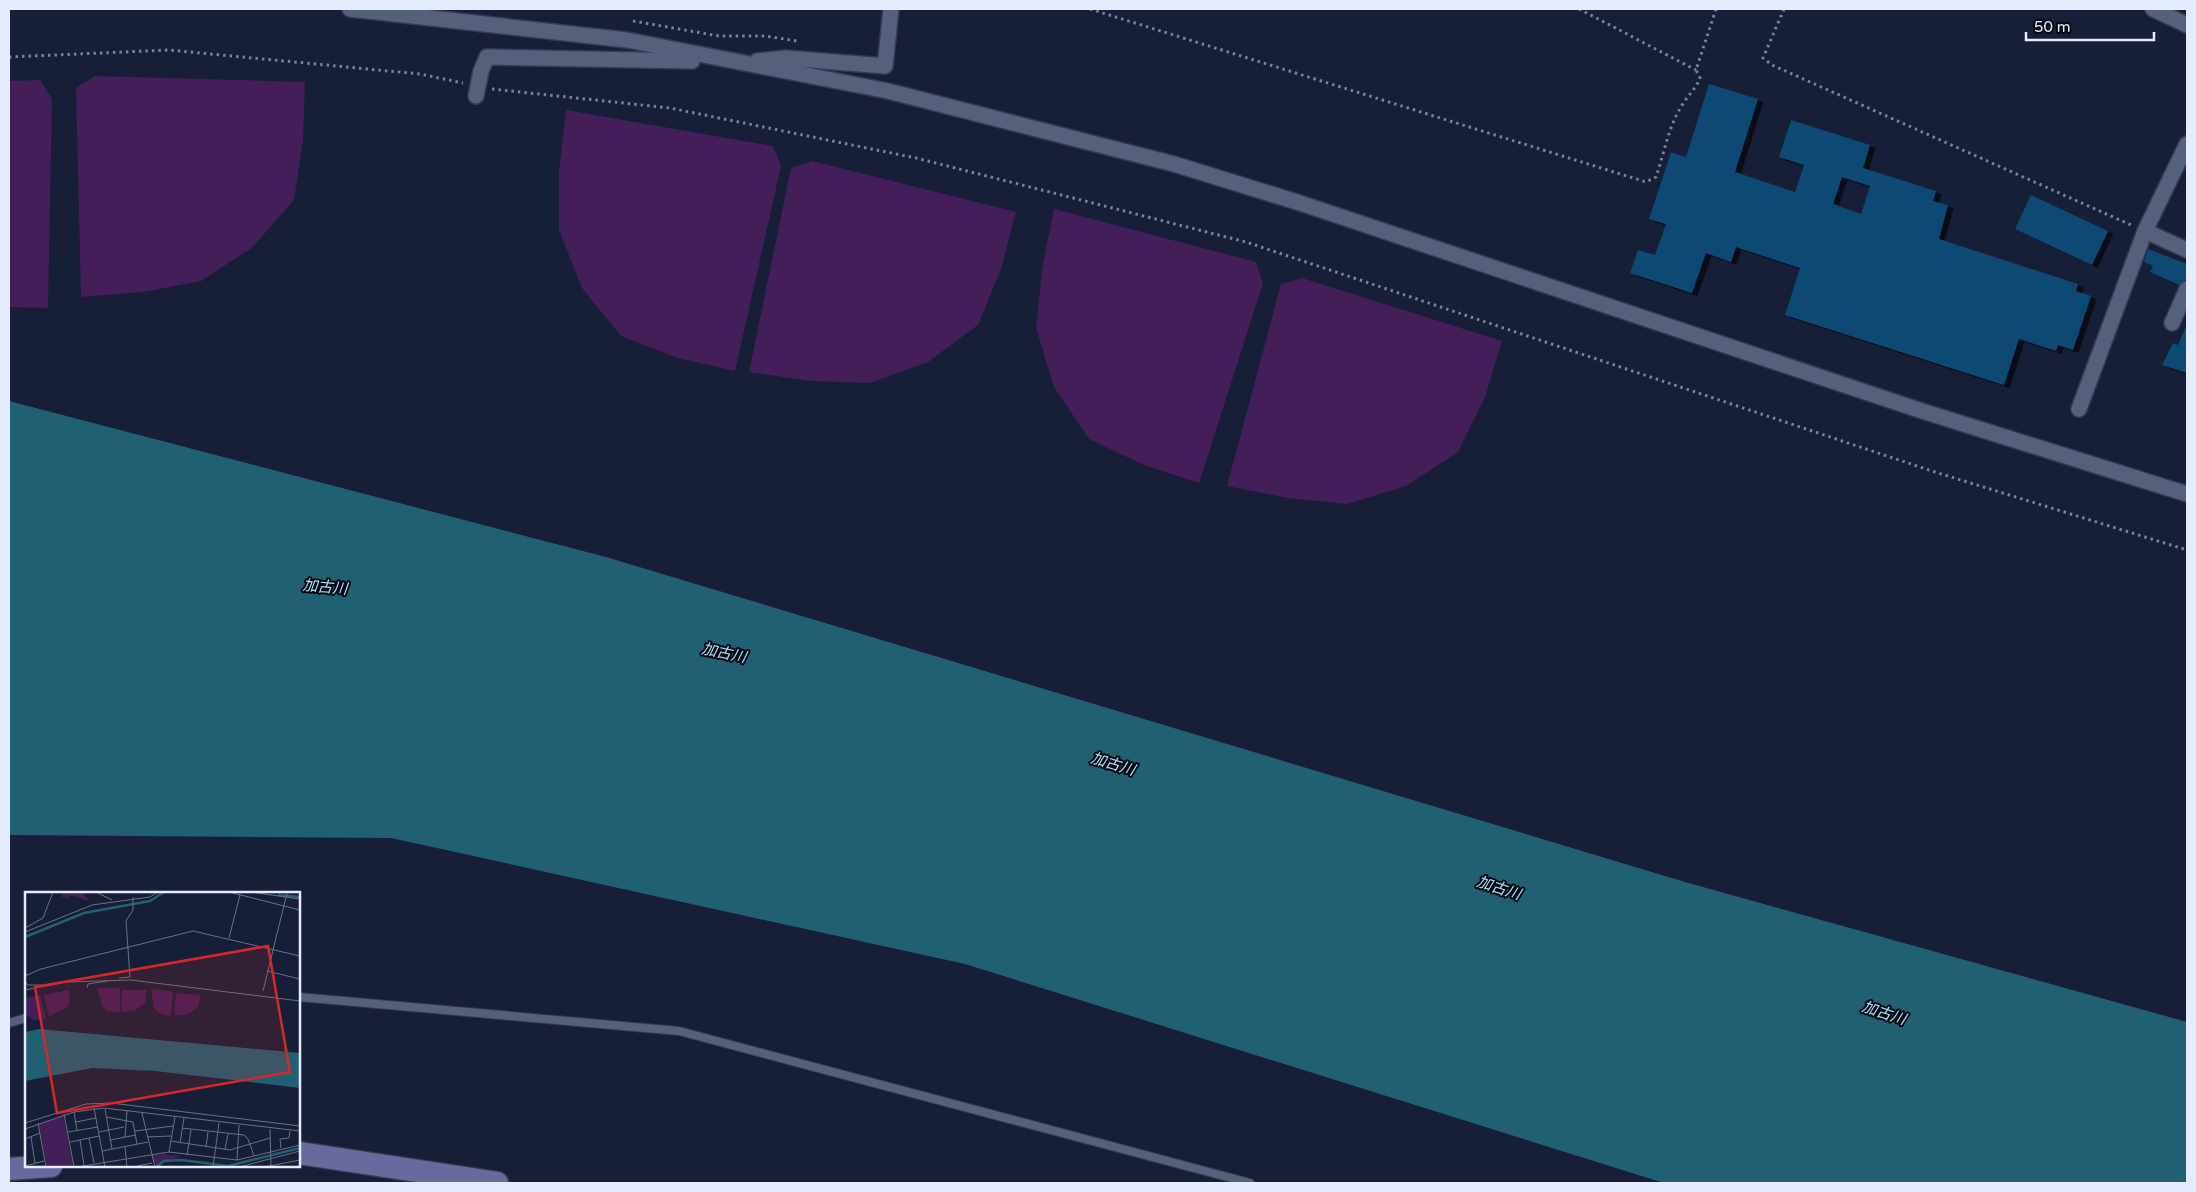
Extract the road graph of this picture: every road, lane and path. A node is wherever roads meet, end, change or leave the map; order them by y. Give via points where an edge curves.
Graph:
1 (350, 9) edge
2 (891, 9) edge
3 (1090, 9) edge
4 (1579, 9) edge
5 (1716, 9) edge
6 (1784, 9) edge
7 (2153, 9) edge
8 (632, 21) dead end
9 (2187, 25) edge
10 (802, 42) dead end
11 (9, 57) edge
12 (738, 63) junction
13 (1696, 70) junction
14 (477, 91) junction
15 (2187, 144) edge
16 (2145, 231) junction
17 (2187, 250) edge
18 (2187, 289) edge
19 (2172, 323) dead end
20 (2079, 409) dead end
21 (2187, 494) edge
22 (2187, 550) edge
23 (300, 997) edge
24 (25, 1018) edge
25 (9, 1023) edge
26 (300, 1153) edge
27 (37, 1167) edge
28 (9, 1169) edge
29 (497, 1183) edge
30 (1250, 1183) edge

1 - 12 street via 627,40
2 - 12 street via 885,66 786,58
3 - 13 path via 1646,182 1656,177 1673,122 1700,78
4 - 13 path
5 - 13 path
6 - 16 path via 1763,58 1772,65
7 - 9 street
8 - 10 path via 719,36 765,36
11 - 14 path via 169,50 420,74
12 - 14 street via 487,57
12 - 21 street via 888,91 1174,164
14 - 22 path via 493,89 670,108 888,152 1246,242 1935,472
15 - 16 street
16 - 17 street
16 - 20 street
18 - 19 street
23 - 30 lane via 678,1031
24 - 25 lane
26 - 29 street
27 - 28 street

